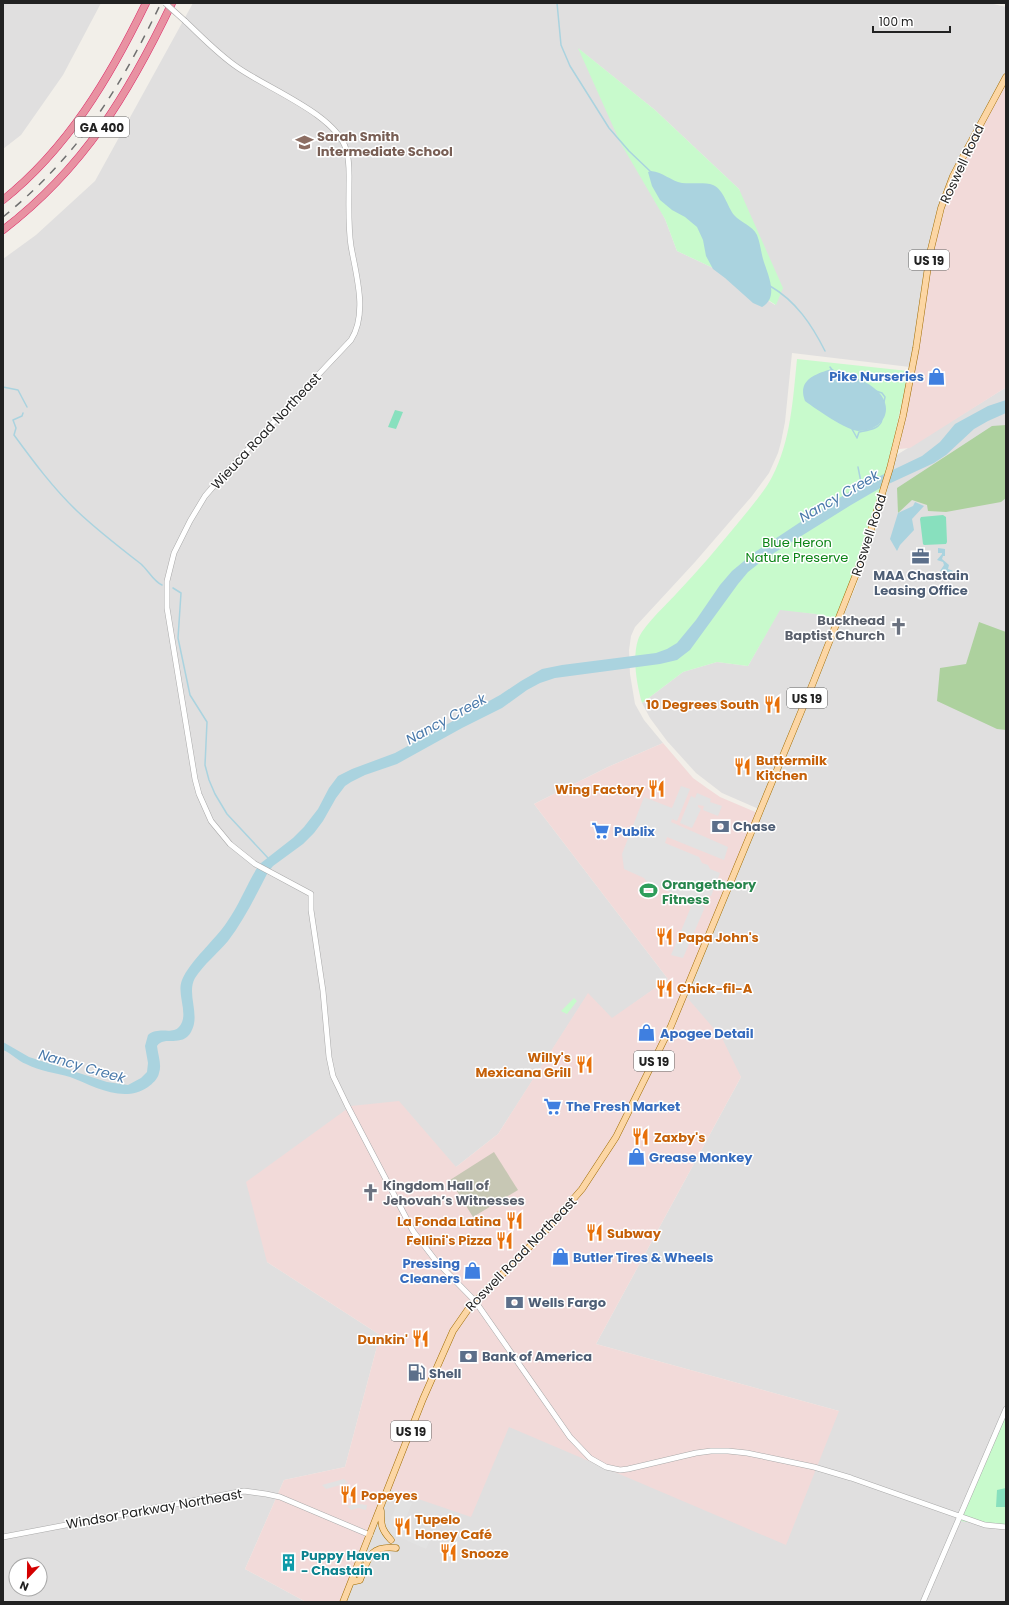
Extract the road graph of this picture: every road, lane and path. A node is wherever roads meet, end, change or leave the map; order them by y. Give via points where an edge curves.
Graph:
1 (146, 3) edge
2 (165, 3) edge
3 (172, 3) edge
4 (1006, 77) edge
5 (3, 200) edge
6 (3, 230) edge
7 (717, 915) joint
8 (475, 1301) junction
9 (1006, 1409) edge
10 (381, 1507) junction
11 (960, 1517) junction
12 (1006, 1527) edge
13 (370, 1535) junction
14 (3, 1537) edge
15 (391, 1540) dead end
16 (396, 1548) dead end
17 (351, 1582) junction
18 (343, 1602) edge
19 (923, 1602) edge

1 - 5 highway, GA 400 via 112,68 87,108 44,162
2 - 8 street, Wieuca Road Northeast, bridge via 237,67 317,115 340,136 349,158 348,224 359,300 357,328 351,340 205,496 190,521 170,567 166,586 167,608 199,792 211,821 230,844 244,856 311,894 310,910 323,991 328,1057 334,1076 413,1231 436,1261
3 - 6 highway, GA 400 via 134,79 107,122 56,183
4 - 7 main road, Roswell Road / US 19 via 953,176 941,208 930,253 908,389 890,468 862,559
7 - 8 main road, Roswell Road Northeast / US 19 via 648,1076 605,1156 582,1190 557,1219
8 - 10 main road, Roswell Road Northeast / US 19 via 461,1318 446,1344
8 - 11 street via 570,1437 590,1458 600,1464 613,1469 628,1469 696,1453 737,1451 814,1467
9 - 11 street
10 - 13 main road, Roswell Road Northeast / US 19
10 - 15 main road via 381,1525
11 - 12 street via 985,1525
11 - 19 street
13 - 14 street, Windsor Parkway Northeast via 280,1498 244,1492
13 - 17 main road, Roswell Road Northeast / US 19
16 - 17 main road via 375,1550 360,1580
17 - 18 main road, Roswell Road Northeast / US 19

